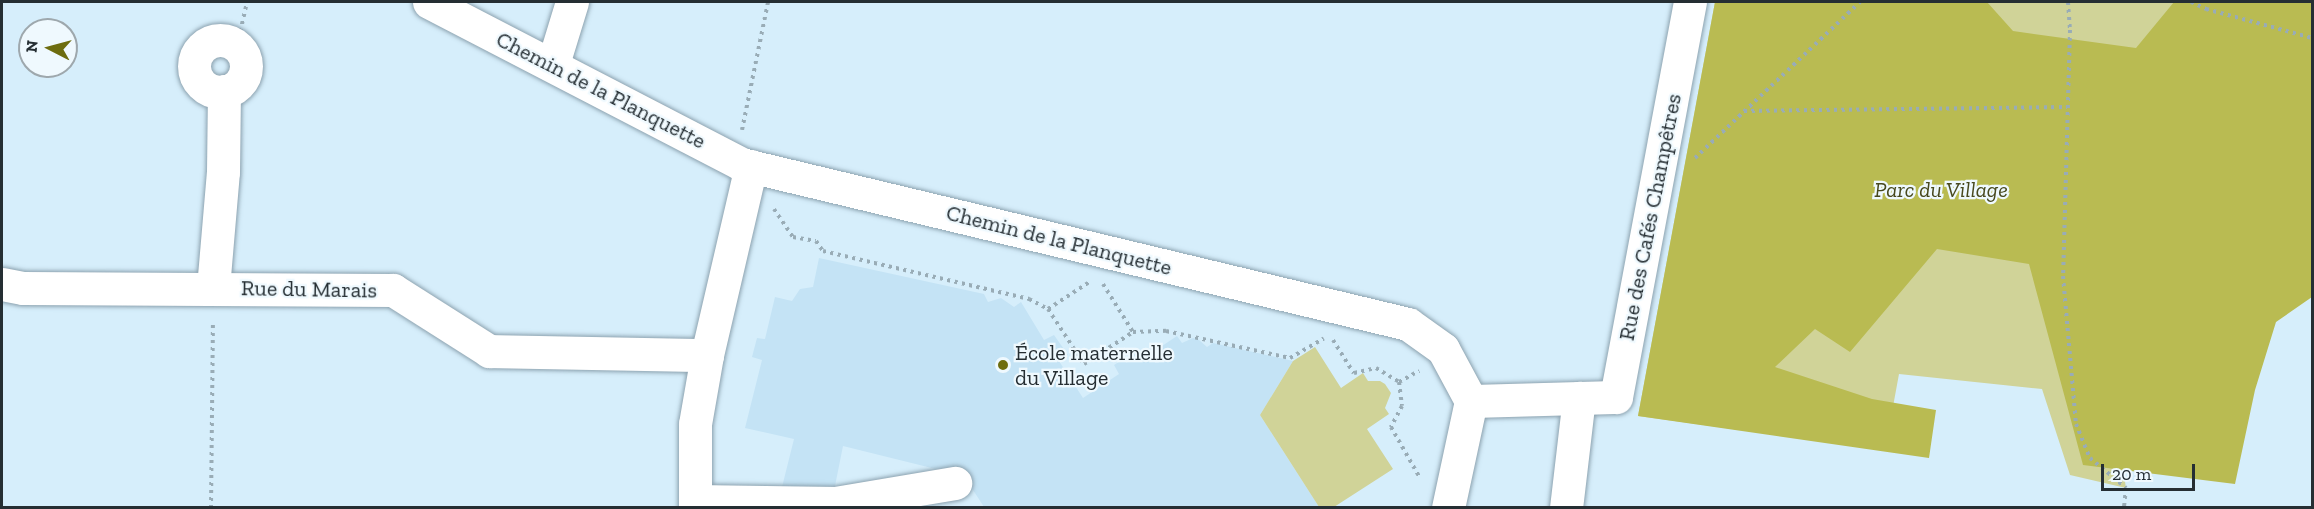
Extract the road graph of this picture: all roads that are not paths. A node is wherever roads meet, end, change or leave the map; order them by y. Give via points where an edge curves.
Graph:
1 (429, 2) edge
2 (572, 2) edge
3 (1690, 2) edge
4 (553, 64) junction
5 (225, 91) junction
6 (742, 170) junction
7 (2, 284) edge
8 (213, 288) junction
9 (707, 355) junction
10 (1579, 398) junction
11 (1471, 401) junction
12 (955, 483) dead end
13 (695, 504) edge
14 (1448, 507) edge
15 (1566, 507) edge

1 - 4 street, Chemin de la Planquette
2 - 4 street
3 - 10 street, Rue des Cafés Champêtres via 1616,397
4 - 6 street, Chemin de la Planquette
5 - 5 street via 207,89 200,83 195,56 207,42 229,41 243,53 245,71 233,88
5 - 8 street
6 - 9 street
6 - 11 street, Chemin de la Planquette via 1408,324 1443,349
7 - 8 street, Rue du Marais via 23,288
8 - 9 street, Rue du Marais via 393,290 489,351
9 - 13 street via 695,424
10 - 11 street
10 - 15 street
11 - 14 street
12 - 13 street via 835,503

